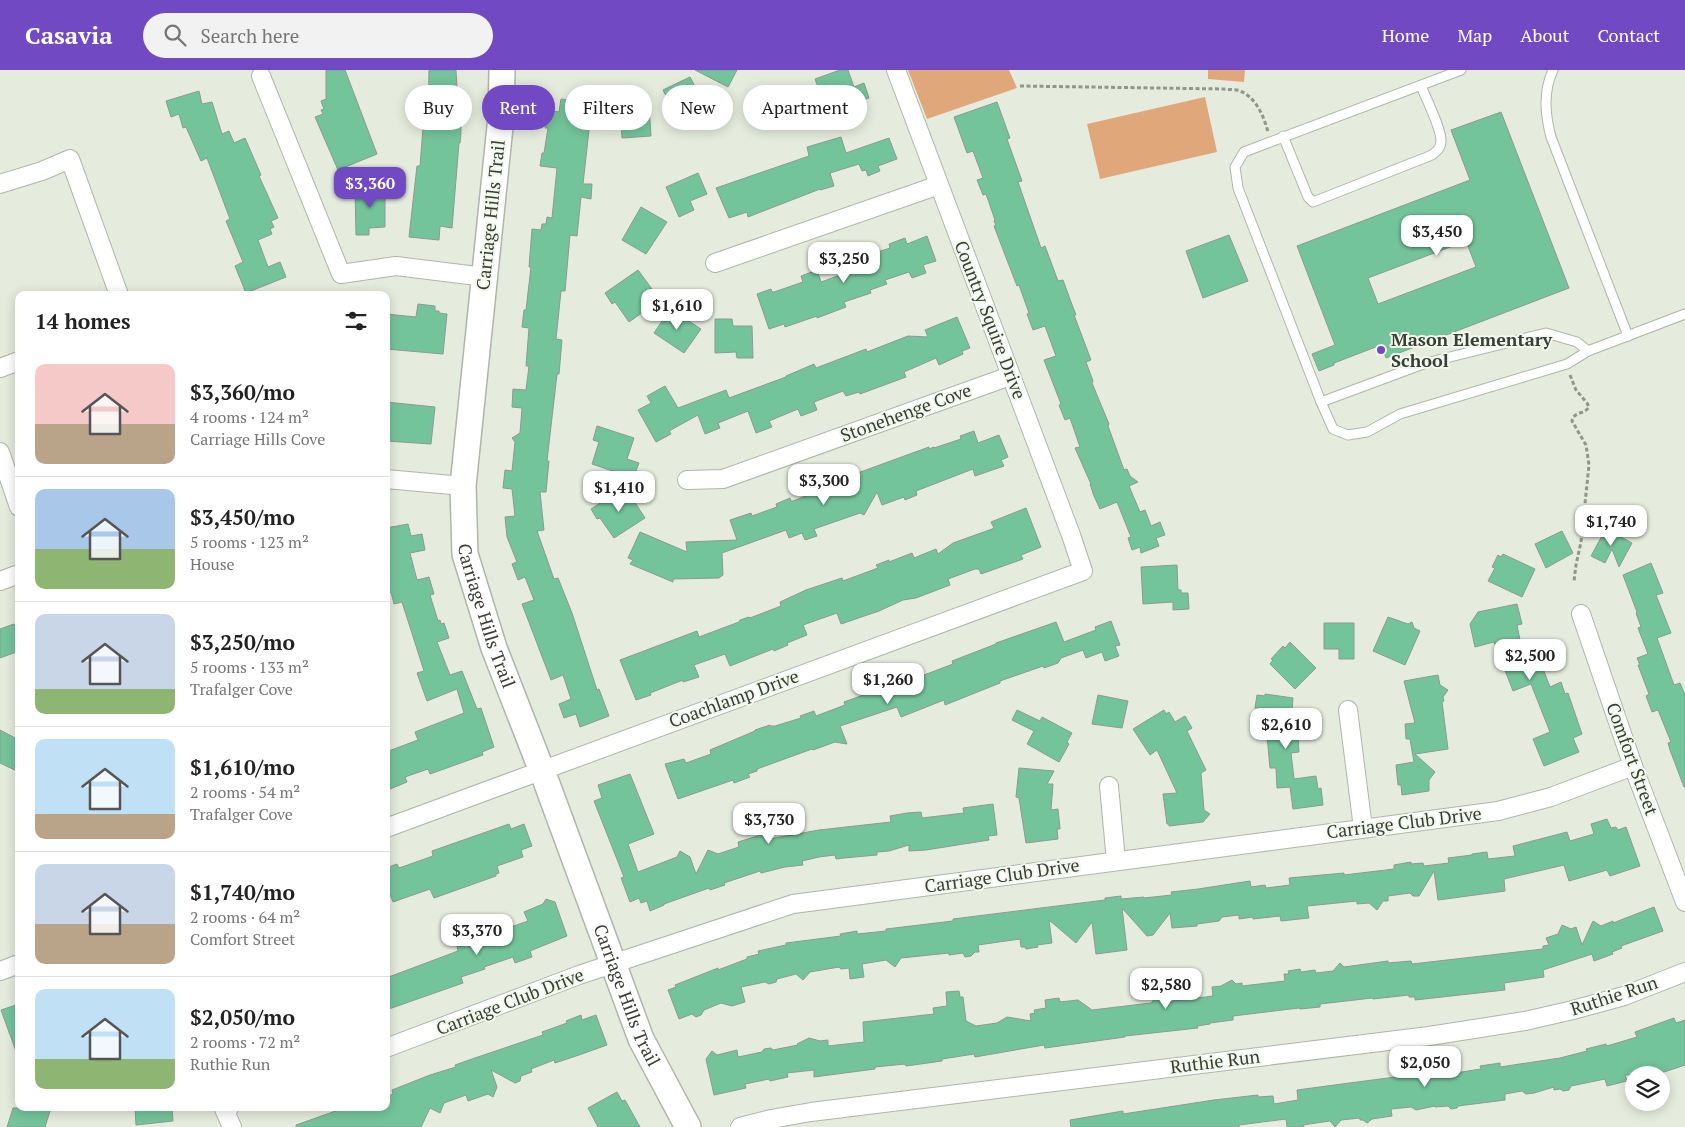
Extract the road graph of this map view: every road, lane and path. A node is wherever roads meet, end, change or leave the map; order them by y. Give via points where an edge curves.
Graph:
1 (502, 70) edge
2 (896, 70) edge
3 (1461, 70) edge
4 (1553, 70) edge
5 (261, 76) dead end
6 (1020, 86) dead end
7 (1421, 86) junction
8 (1283, 136) junction
9 (1271, 140) junction
10 (0, 184) edge
11 (939, 185) junction
12 (715, 263) dead end
13 (485, 277) junction
14 (118, 291) edge
15 (1685, 314) edge
16 (1628, 336) junction
17 (1588, 351) junction
18 (15, 362) edge
19 (0, 368) edge
20 (1570, 374) dead end
21 (1010, 376) junction
22 (1321, 402) junction
23 (0, 452) edge
24 (390, 479) edge
25 (687, 480) dead end
26 (463, 486) junction
27 (15, 495) edge
28 (1083, 571) joint
29 (15, 575) edge
30 (0, 580) edge
31 (1574, 581) dead end
32 (1581, 614) dead end
33 (1348, 710) dead end
34 (1633, 766) junction
35 (542, 770) junction
36 (1109, 786) dead end
37 (390, 827) edge
38 (1363, 828) junction
39 (1116, 861) junction
40 (1685, 902) edge
41 (615, 964) junction
42 (15, 965) edge
43 (0, 971) edge
44 (1685, 972) edge
45 (390, 1046) edge
46 (228, 1111) edge
47 (232, 1127) edge
48 (688, 1127) edge
49 (740, 1127) edge

1 - 13 street, Carriage Hills Trail via 501,117
2 - 11 street, Country Squire Drive
3 - 7 lane
4 - 16 lane via 1545,104 1551,137
5 - 13 street via 341,274 396,266
6 - 9 path via 1240,91 1253,100
7 - 8 lane
7 - 8 lane via 1434,116 1441,141 1439,150 1313,202 1308,198
8 - 9 lane
9 - 22 lane via 1244,152 1235,167 1238,188
10 - 14 street via 70,158
11 - 12 street
11 - 21 street, Country Squire Drive
13 - 26 street, Carriage Hills Trail
15 - 16 lane
16 - 17 lane
17 - 22 lane via 1577,342 1546,333 1426,363
17 - 22 lane via 1567,364 1400,414 1367,432 1348,435 1333,428
18 - 19 street
20 - 31 path via 1576,390 1589,405 1586,411 1572,418 1586,446 1589,465
21 - 25 street, Stonehenge Cove via 723,479
21 - 28 street, Country Squire Drive
23 - 27 street
24 - 26 street
26 - 35 street, Carriage Hills Trail via 465,554 494,648
28 - 35 street, Coachlamp Drive
29 - 30 street
32 - 34 street, Comfort Street
33 - 38 street
34 - 38 street, Carriage Club Drive via 1551,797 1498,811
34 - 40 street, Comfort Street
35 - 37 street, Coachlamp Drive
35 - 41 street, Carriage Hills Trail
36 - 39 street
38 - 39 street, Carriage Club Drive
39 - 41 street, Carriage Club Drive via 793,904
41 - 45 street, Carriage Club Drive
41 - 48 street, Carriage Hills Trail via 641,1039
42 - 43 street
44 - 49 street, Ruthie Run via 1624,996 1525,1021 1428,1036 811,1112
46 - 47 street

